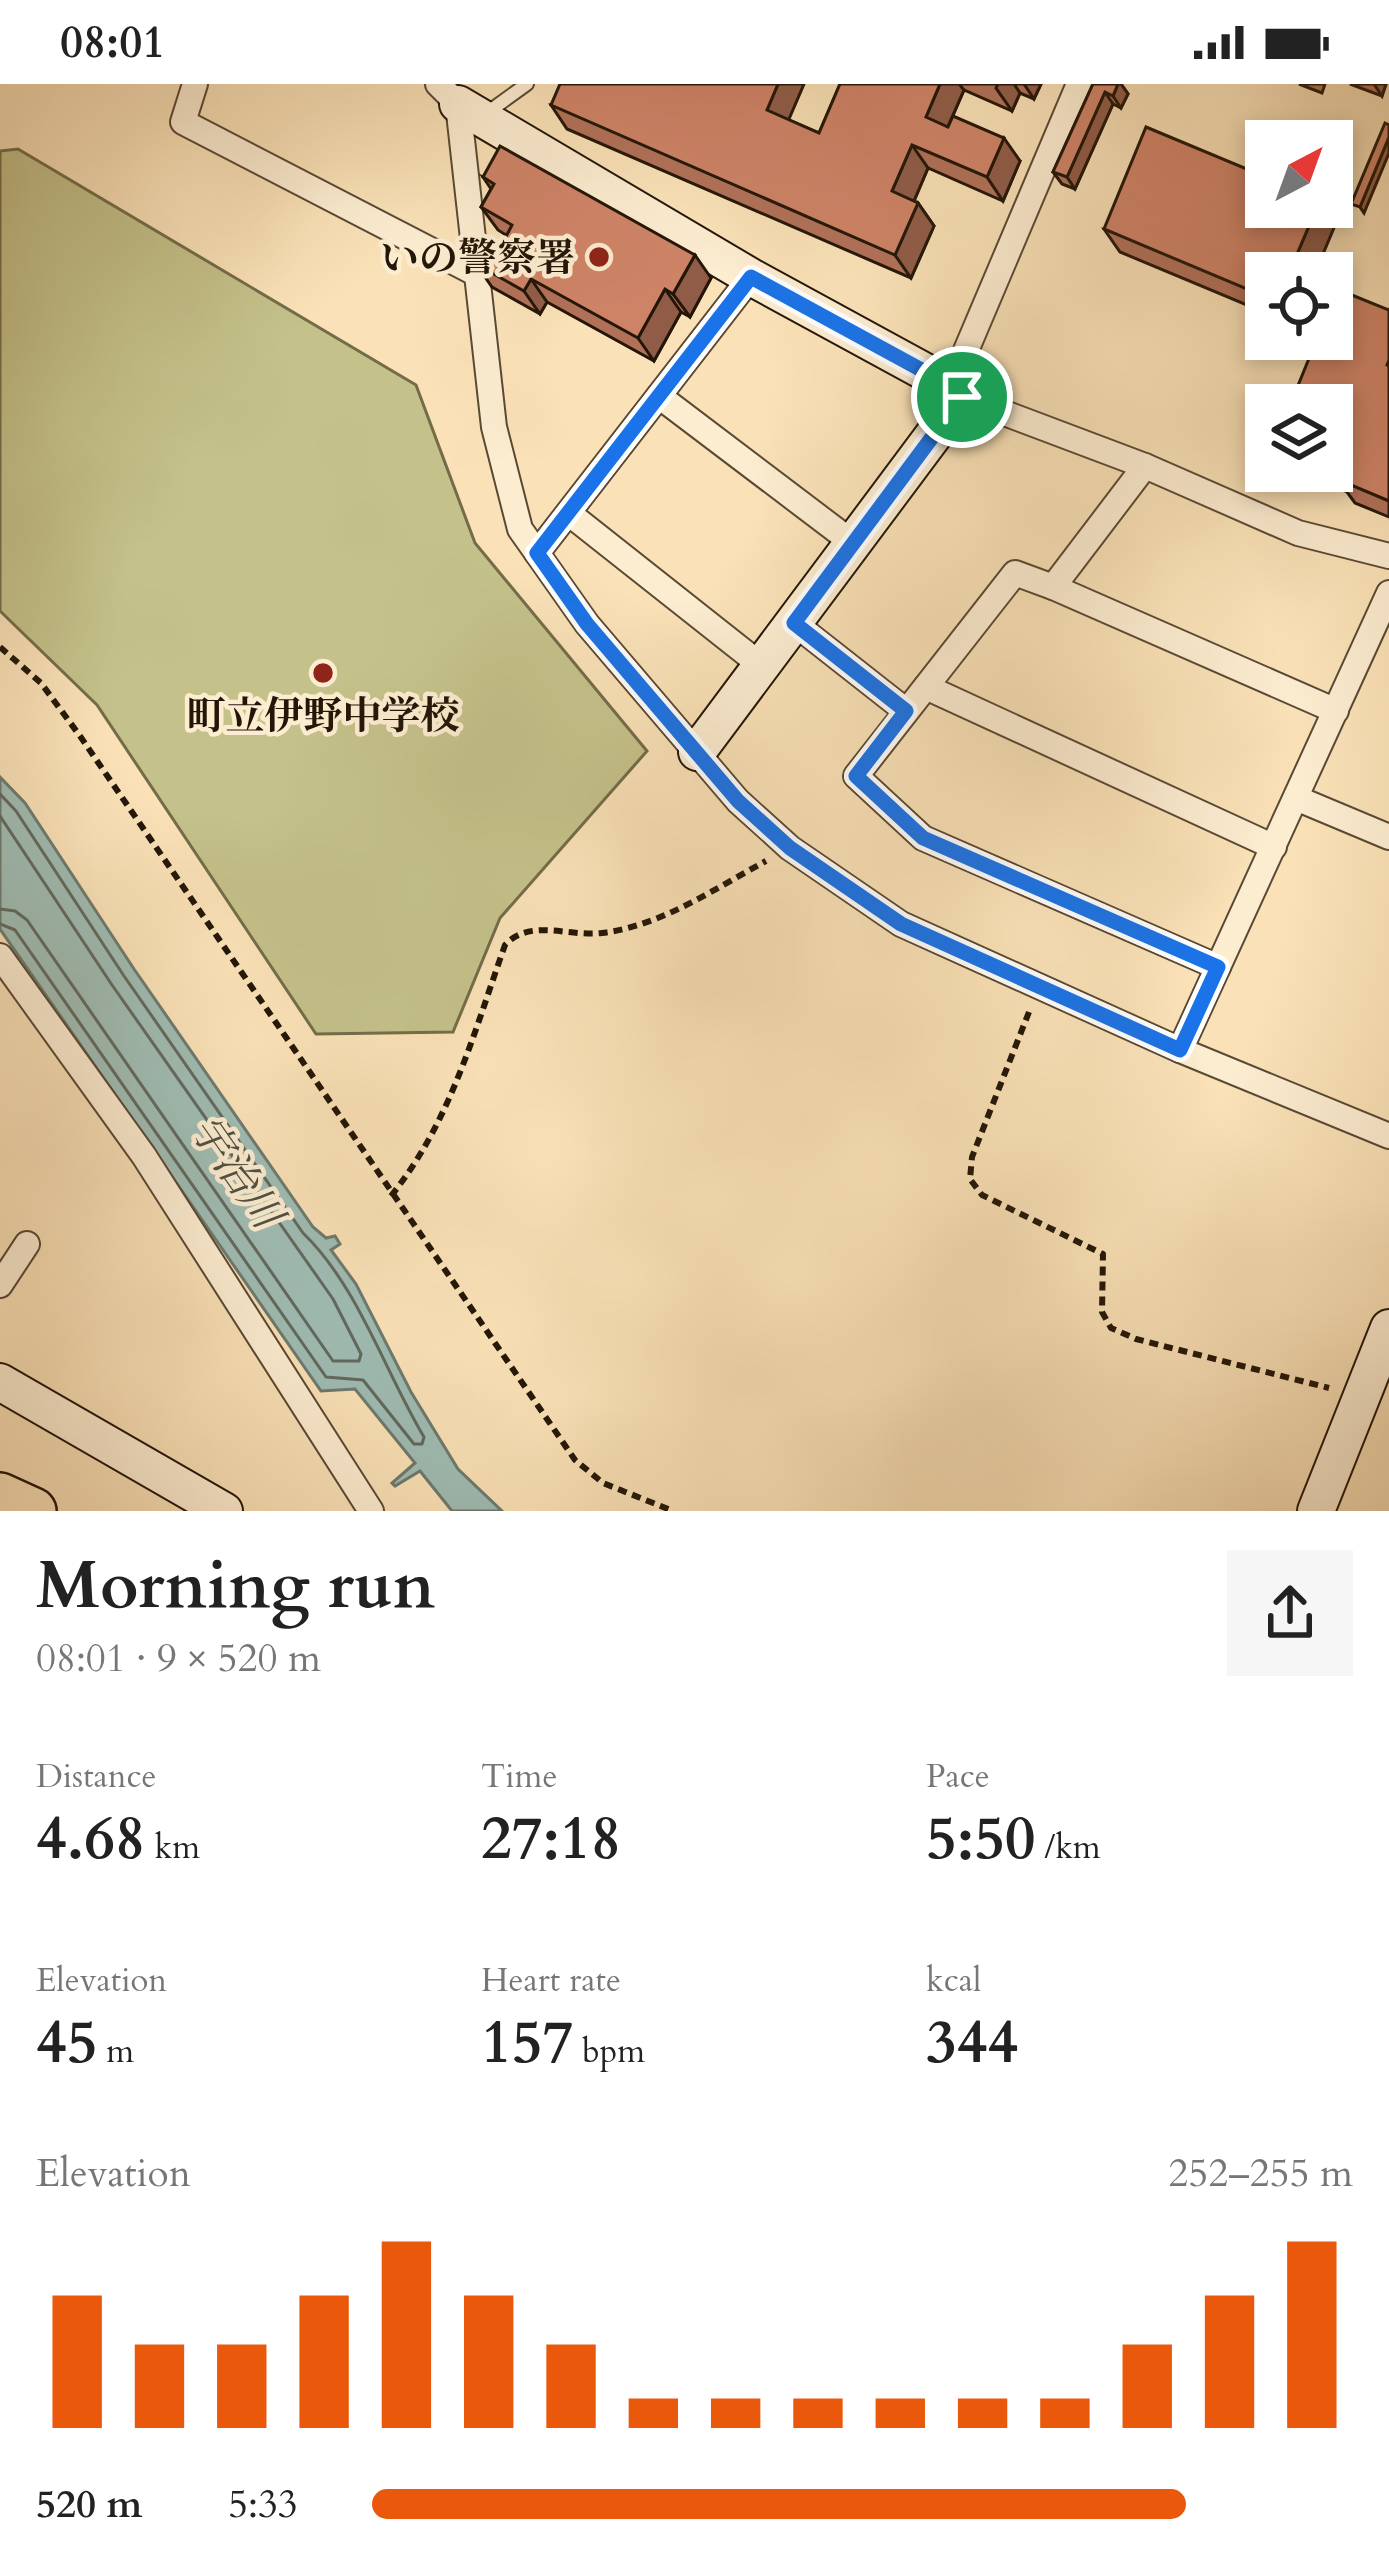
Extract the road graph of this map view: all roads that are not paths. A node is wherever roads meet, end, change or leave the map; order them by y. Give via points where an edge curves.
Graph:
1 (195, 84) edge
2 (527, 84) edge
3 (1079, 84) edge
4 (454, 96) edge
5 (477, 274) junction
6 (751, 277) junction
7 (957, 392) junction
8 (658, 396) junction
9 (1145, 466) junction
10 (571, 515) junction
11 (853, 543) junction
12 (537, 553) junction
13 (1389, 556) edge
14 (1053, 587) junction
15 (1389, 593) edge
16 (794, 623) junction
17 (762, 666) junction
18 (926, 687) junction
19 (906, 711) junction
20 (1336, 711) junction
21 (697, 752) junction
22 (1296, 798) junction
23 (1389, 837) edge
24 (1274, 847) junction
25 (0, 956) edge
26 (1218, 967) junction
27 (1180, 1050) junction
28 (1389, 1136) edge
29 (27, 1244) dead end
30 (0, 1286) edge
31 (1389, 1328) edge
32 (0, 1382) edge
33 (0, 1496) edge
34 (32, 1511) edge
35 (224, 1511) edge
36 (371, 1511) edge
37 (1316, 1511) edge

1 - 5 street via 183,122
2 - 4 lane
3 - 7 street
4 - 5 street
4 - 6 street
5 - 12 street via 494,427 520,529
6 - 7 street
6 - 8 street
7 - 9 street
7 - 11 street
8 - 10 street
8 - 11 street
9 - 13 street via 1298,532
9 - 14 street
10 - 12 street
10 - 17 street
11 - 16 street
12 - 21 street
14 - 18 street via 1015,573
14 - 20 street
15 - 20 street
16 - 17 street
16 - 19 street
17 - 21 street
18 - 19 street
18 - 24 street
19 - 26 street via 856,776 923,838
20 - 22 street
21 - 27 street via 790,848 901,924
22 - 23 street
22 - 24 street
24 - 26 street
25 - 36 street via 144,1156
26 - 27 street
27 - 28 street
29 - 30 street
31 - 37 street
32 - 35 street
33 - 34 highway

